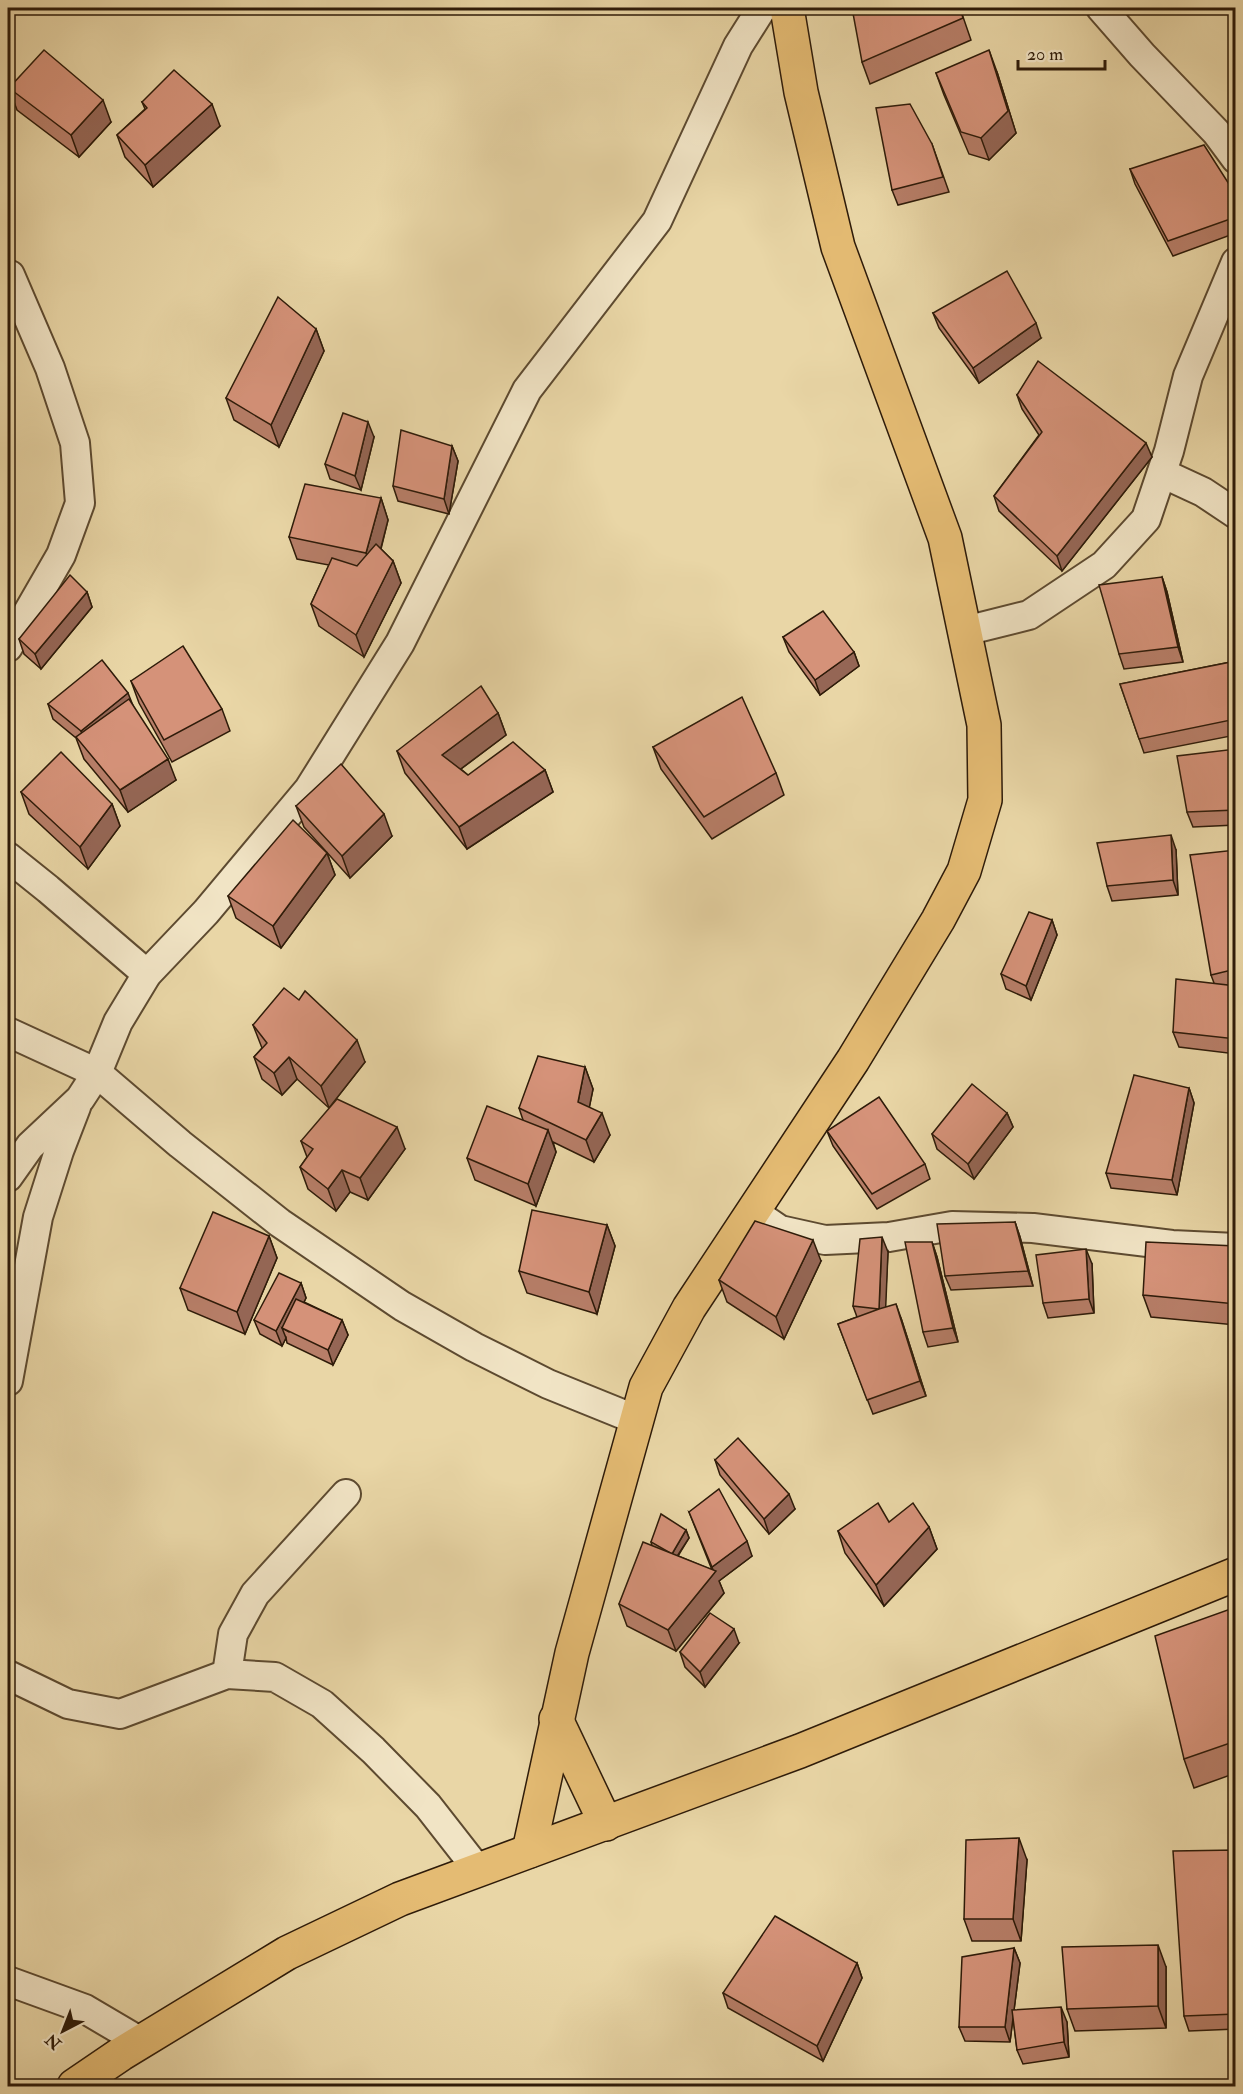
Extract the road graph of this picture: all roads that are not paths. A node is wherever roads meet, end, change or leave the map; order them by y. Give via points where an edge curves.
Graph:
1 (762, 8) edge
2 (787, 8) edge
3 (1101, 8) edge
4 (1236, 159) edge
5 (1236, 262) edge
6 (10, 275) dead end
7 (1162, 473) junction
8 (1236, 514) edge
9 (965, 631) junction
10 (8, 647) edge
11 (8, 857) edge
12 (147, 974) junction
13 (8, 1032) edge
14 (97, 1073) junction
15 (80, 1099) junction
16 (8, 1177) edge
17 (752, 1211) junction
18 (1236, 1248) edge
19 (8, 1381) edge
20 (637, 1420) junction
21 (346, 1494) dead end
22 (1236, 1574) edge
23 (227, 1674) junction
24 (8, 1675) edge
25 (556, 1719) junction
26 (606, 1824) junction
27 (530, 1851) junction
28 (478, 1870) junction
29 (8, 1981) edge
30 (141, 2042) junction
31 (74, 2086) edge

1 - 12 street via 738,46 657,221 527,390 400,643 309,789 207,912
2 - 9 main road via 801,93 838,247 945,538
3 - 4 street via 1216,132
5 - 7 street via 1188,376
6 - 10 street via 50,368 75,443 80,503 61,555
7 - 8 street via 1203,492
7 - 9 street via 1146,519 1104,565 1029,615
9 - 17 main road via 984,725 985,800 964,871 853,1060
11 - 12 street
12 - 14 street via 118,1022
13 - 14 street
14 - 15 street
14 - 20 street via 280,1223 402,1305 548,1384
15 - 16 street via 30,1146
15 - 19 street via 38,1217
17 - 18 street via 780,1230 825,1240 889,1237 951,1226 1033,1228 1172,1245
17 - 20 main road via 689,1308 646,1387
20 - 25 main road
21 - 23 street via 255,1594 233,1634
22 - 26 main road via 800,1751
23 - 24 street via 120,1714 68,1704
23 - 28 street via 275,1677 322,1704 428,1806
25 - 26 main road
25 - 27 main road
26 - 27 main road
27 - 28 main road
28 - 30 main road via 400,1899 287,1953
29 - 30 street via 85,2009
30 - 31 main road

